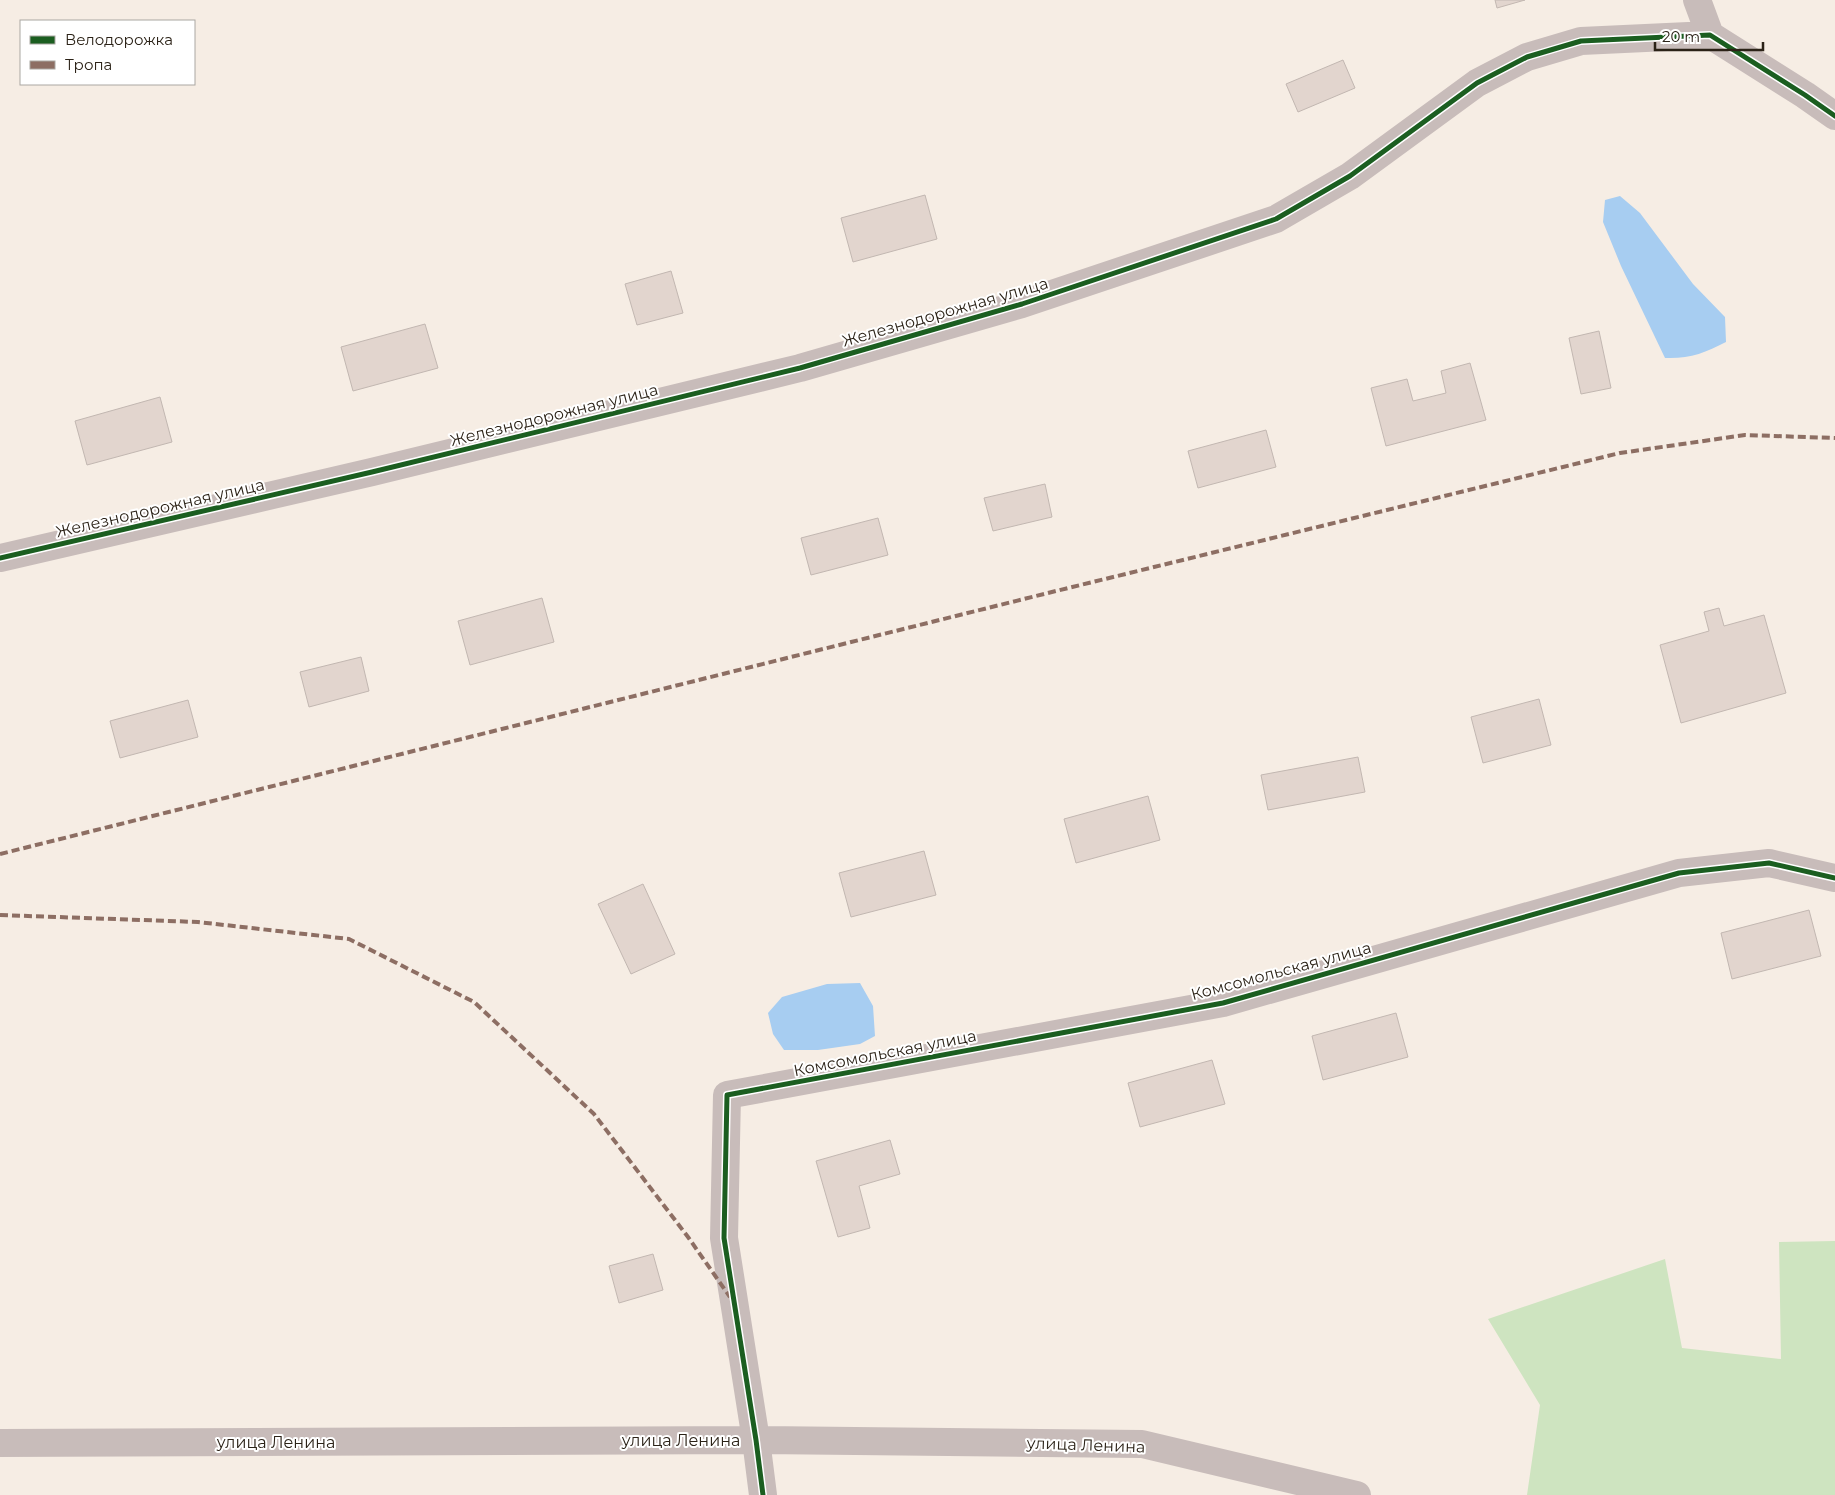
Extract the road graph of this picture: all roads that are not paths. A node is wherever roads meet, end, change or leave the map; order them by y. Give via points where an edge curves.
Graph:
1 (1698, 0) edge
2 (1710, 35) junction
3 (1835, 116) edge
4 (0, 558) edge
5 (1835, 878) edge
6 (756, 1440) junction
7 (0, 1443) edge
8 (763, 1495) edge
9 (1357, 1495) edge

1 - 2 street
2 - 3 street
2 - 4 street, Железнодорожная улица via 1581,41 1528,56 1477,83 1350,176 1276,219 1022,304 800,368
5 - 6 street, Комсомольская улица via 1769,862 1679,873 1223,1003 727,1095 724,1238
6 - 7 street, улица Ленина
6 - 8 street
6 - 9 street, улица Ленина via 1142,1444

